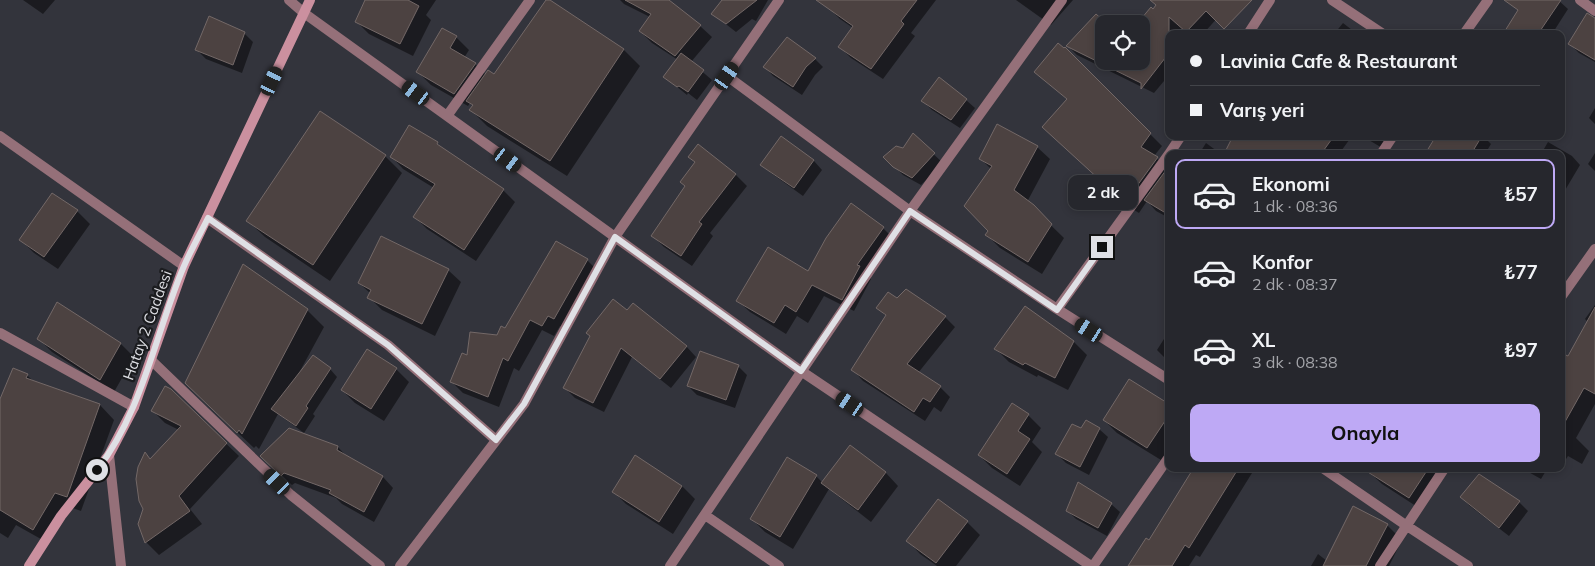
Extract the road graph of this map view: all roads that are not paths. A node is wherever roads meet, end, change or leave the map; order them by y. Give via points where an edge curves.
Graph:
1 (289, 0) edge
2 (310, 0) edge
3 (530, 0) edge
4 (779, 0) edge
5 (1062, 0) edge
6 (1270, 0) edge
7 (1332, 0) edge
8 (1488, 0) edge
9 (1580, 0) edge
10 (1595, 11) edge
11 (304, 13) junction
12 (1251, 30) edge
13 (1376, 30) edge
14 (1467, 30) edge
15 (727, 76) junction
16 (447, 116) junction
17 (0, 136) edge
18 (1165, 160) edge
19 (910, 211) junction
20 (208, 218) junction
21 (615, 237) junction
22 (1595, 249) edge
23 (184, 266) junction
24 (1565, 291) edge
25 (1057, 310) junction
26 (0, 333) edge
27 (151, 360) junction
28 (801, 371) junction
29 (1165, 378) edge
30 (134, 407) junction
31 (496, 440) junction
32 (109, 455) junction
33 (1165, 463) edge
34 (1328, 472) edge
35 (1442, 472) edge
36 (705, 515) junction
37 (1406, 526) junction
38 (29, 566) edge
39 (121, 566) edge
40 (380, 566) edge
41 (400, 566) edge
42 (670, 566) edge
43 (779, 566) edge
44 (1092, 566) edge
45 (1380, 566) edge
46 (1468, 566) edge

1 - 11 street
2 - 11 street, Hatay 2 Caddesi
3 - 16 street
4 - 15 street
5 - 19 street
6 - 12 street
7 - 13 street
8 - 14 street
9 - 10 street
11 - 16 street
11 - 20 street, Hatay 2 Caddesi
15 - 19 street
15 - 21 street
16 - 21 street
17 - 23 street
18 - 25 street
19 - 25 street
19 - 28 street
20 - 23 street, Hatay 2 Caddesi
20 - 31 street via 388,345
21 - 28 street
21 - 31 street via 524,404
22 - 24 street
23 - 27 street, Hatay 2 Caddesi
25 - 29 street
26 - 30 street
27 - 30 street, Hatay 2 Caddesi
27 - 40 street via 291,495
28 - 36 street
28 - 44 street
30 - 32 street, Hatay 2 Caddesi
31 - 41 street
32 - 38 street, Hatay 2 Caddesi via 61,516
32 - 39 street
33 - 44 street
34 - 37 street
35 - 37 street
36 - 42 street
36 - 43 street
37 - 45 street
37 - 46 street

